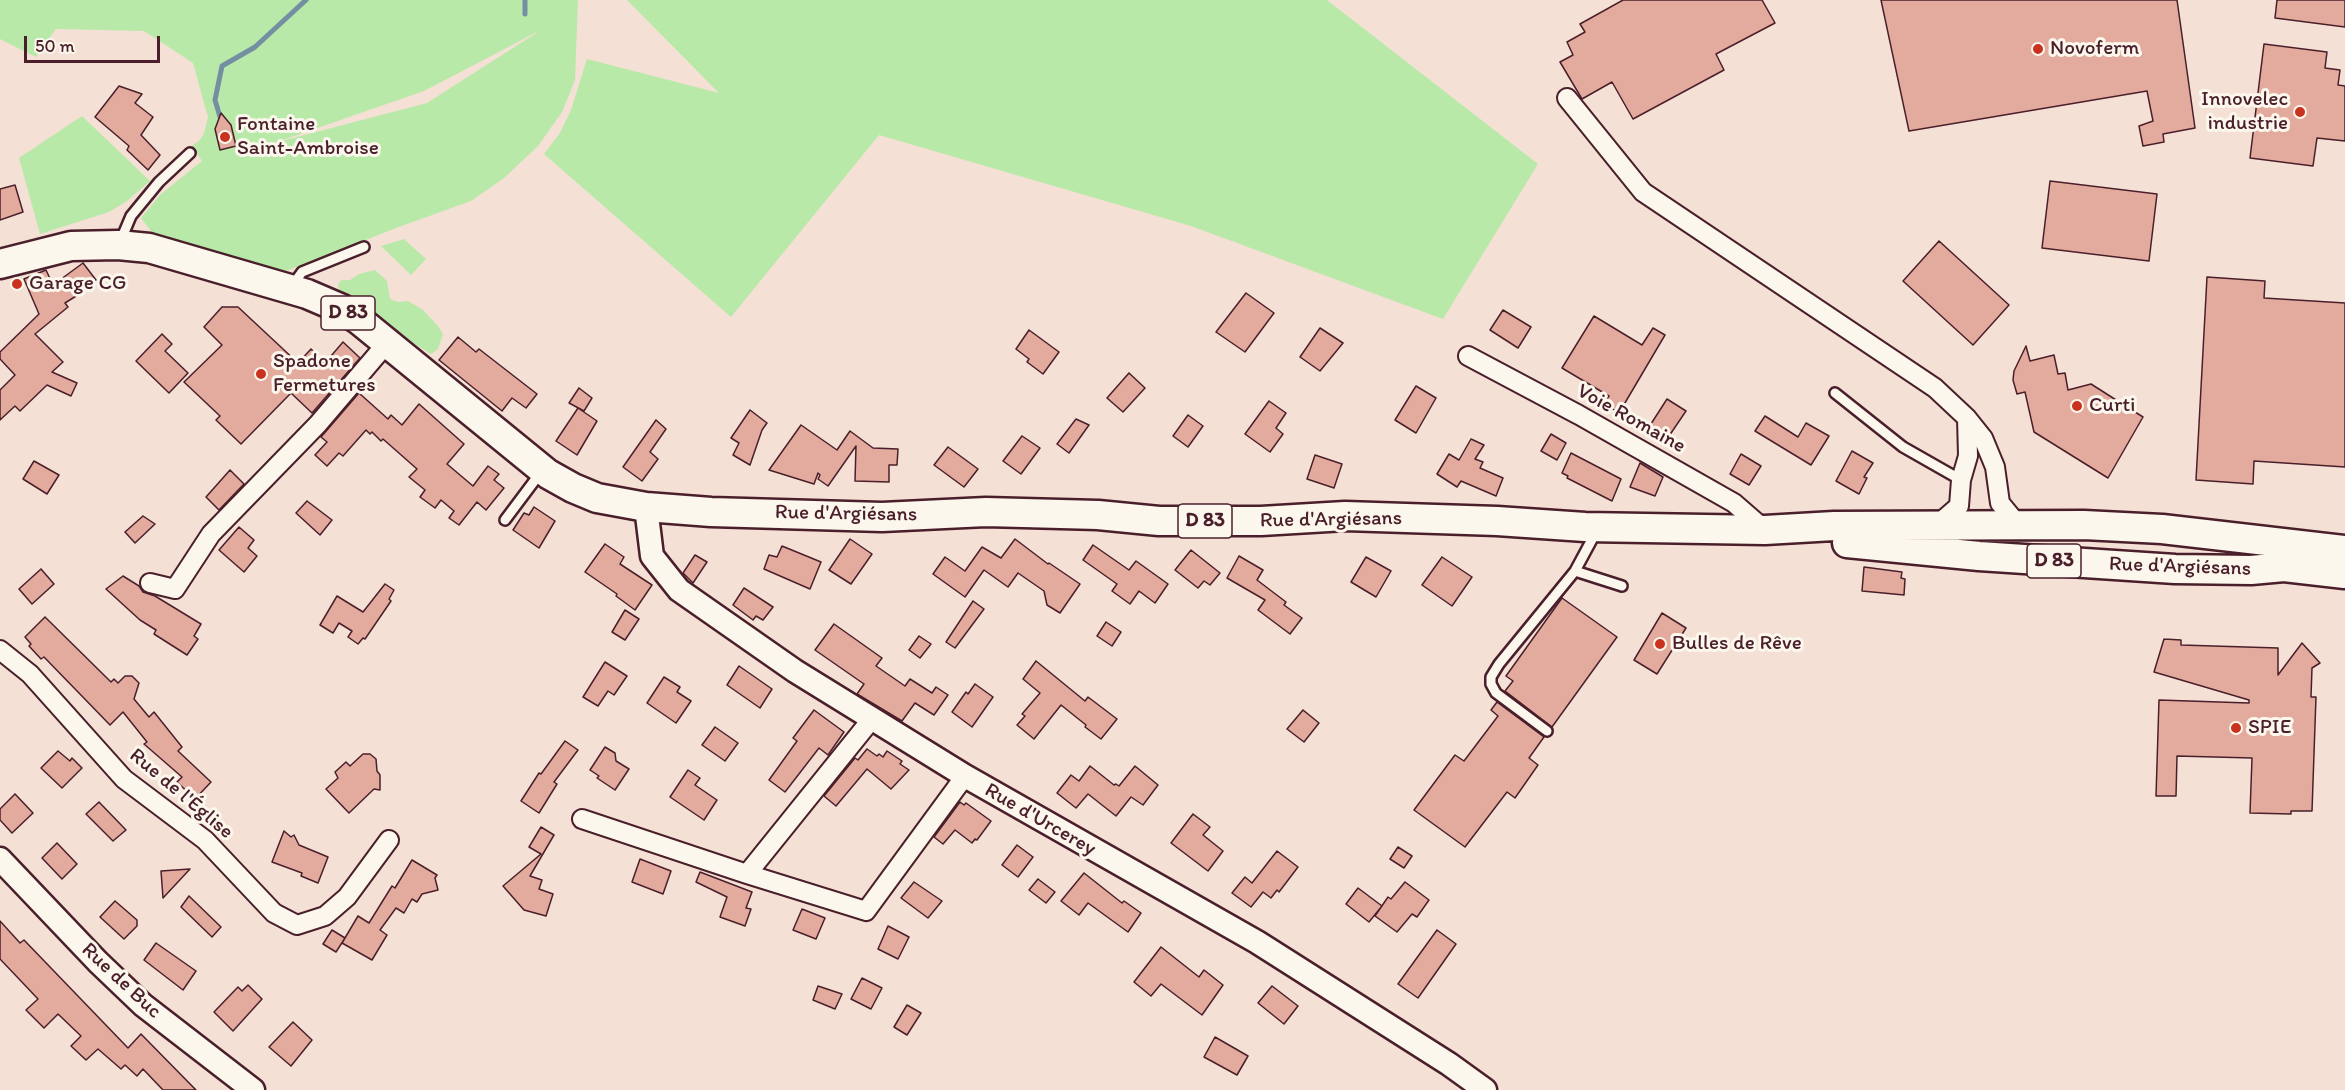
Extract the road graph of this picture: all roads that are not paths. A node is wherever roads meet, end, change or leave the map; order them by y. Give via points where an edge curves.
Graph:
1 (1567, 98) dead end
2 (190, 153) dead end
3 (118, 245) junction
4 (364, 247) dead end
5 (0, 264) edge
6 (291, 288) junction
7 (387, 343) junction
8 (1468, 356) dead end
9 (1835, 393) dead end
10 (1967, 418) junction
11 (543, 470) junction
12 (1961, 480) junction
13 (2000, 503) junction
14 (646, 507) junction
15 (1968, 516) junction
16 (506, 520) dead end
17 (2018, 525) junction
18 (1599, 527) junction
19 (1765, 530) junction
20 (1908, 548) junction
21 (2345, 550) edge
22 (2024, 559) junction
23 (1575, 571) junction
24 (2345, 574) edge
25 (150, 583) dead end
26 (1622, 586) dead end
27 (0, 650) edge
28 (871, 720) junction
29 (1547, 731) dead end
30 (965, 776) junction
31 (582, 819) dead end
32 (389, 840) dead end
33 (0, 859) edge
34 (747, 874) junction
35 (253, 1090) edge
36 (1485, 1090) edge

1 - 10 street via 1643,192 1935,388
2 - 3 lane via 131,216
3 - 5 main road, D 83 via 70,246
3 - 6 main road, D 83 via 149,248
4 - 6 lane via 302,272
6 - 7 main road, D 83 via 342,309
7 - 11 main road, D 83
7 - 25 street via 318,424 211,534 175,589
8 - 19 street, Voie Romaine via 1734,503
9 - 12 lane via 1903,447
10 - 12 street via 1968,456
10 - 13 street via 1983,438 1995,467
11 - 14 main road, D 83 via 597,498
11 - 16 lane
12 - 15 street
13 - 15 street
13 - 17 street
14 - 18 main road, Rue d'Argiésans / D 83 via 882,517 986,512 1086,514 1159,521 1345,516
14 - 28 street, Rue d'Urcerey via 652,556 680,590 795,672
15 - 17 main road, Rue d'Argiésans / D 83
15 - 19 main road, Rue d'Argiésans / D 83 via 1936,526
15 - 20 street via 1963,542
15 - 22 street via 1992,543
17 - 21 main road, Rue d'Argiésans / D 83 via 2162,529
18 - 19 main road, Rue d'Argiésans / D 83
18 - 23 lane
19 - 20 main road, Rue d'Argiésans / D 83 via 1839,543
20 - 22 main road, Rue d'Argiésans / D 83
22 - 24 main road, Rue d'Argiésans / D 83 via 2175,569 2284,567
23 - 26 lane
23 - 29 lane via 1491,677 1496,693
27 - 32 street, Rue de l'Église via 30,674 124,779 205,840 274,913 297,925 325,916 347,897
28 - 30 street, Rue d'Urcerey
28 - 34 street
30 - 34 street via 866,911
30 - 36 street, Rue d'Urcerey via 1257,942
31 - 34 street
33 - 35 street, Rue de Buc via 143,1005

